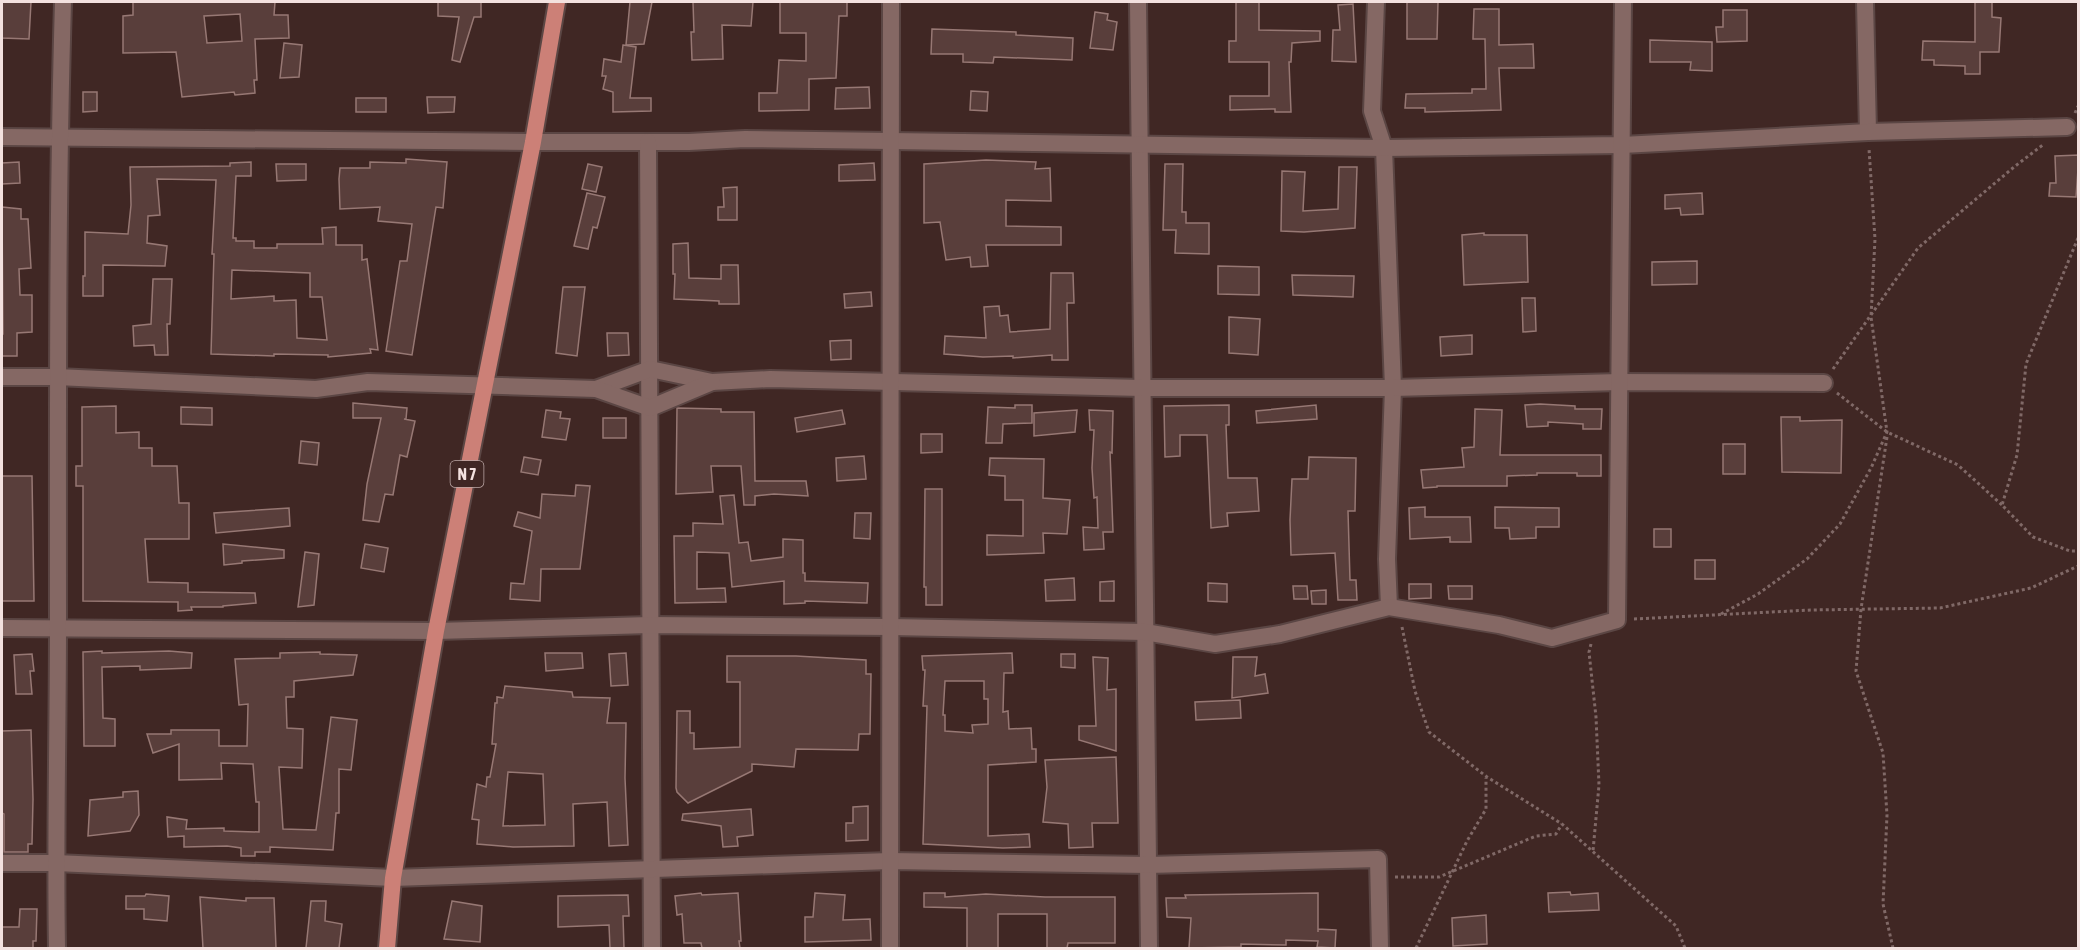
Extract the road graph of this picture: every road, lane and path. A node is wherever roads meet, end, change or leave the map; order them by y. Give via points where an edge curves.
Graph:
1 (63, 2) edge
2 (557, 2) edge
3 (891, 2) edge
4 (1137, 2) edge
5 (1376, 2) edge
6 (1623, 2) edge
7 (1865, 2) edge
8 (2067, 127) joint
9 (1868, 132) junction
10 (2, 137) edge
11 (59, 137) junction
12 (891, 141) junction
13 (533, 142) junction
14 (648, 142) junction
15 (1622, 145) junction
16 (1139, 146) junction
17 (1384, 148) junction
18 (2079, 238) edge
19 (1871, 318) junction
20 (650, 369) junction
21 (2, 377) edge
22 (57, 377) junction
23 (712, 382) junction
24 (1620, 382) junction
25 (891, 383) junction
26 (1824, 383) junction
27 (484, 386) junction
28 (1142, 388) junction
29 (1393, 388) junction
30 (596, 389) junction
31 (650, 408) junction
32 (1887, 432) junction
33 (2002, 505) junction
34 (2079, 552) edge
35 (2079, 566) edge
36 (1389, 607) junction
37 (1861, 609) junction
38 (1721, 614) junction
39 (1617, 620) junction
40 (650, 625) junction
41 (1596, 626) junction
42 (58, 627) junction
43 (891, 627) junction
44 (2, 628) edge
45 (436, 631) junction
46 (1145, 632) junction
47 (1486, 777) junction
48 (1563, 824) junction
49 (1593, 851) junction
50 (890, 861) junction
51 (2, 863) edge
52 (56, 863) junction
53 (1148, 865) junction
54 (651, 868) junction
55 (1453, 871) junction
56 (1378, 873) junction
57 (393, 878) junction
58 (57, 948) edge
59 (387, 948) edge
60 (652, 948) edge
61 (890, 948) edge
62 (1149, 948) edge
63 (1380, 948) edge
64 (1416, 948) edge
65 (1685, 948) edge
66 (1893, 948) edge

1 - 11 street
2 - 13 highway, N 7
3 - 12 street
4 - 16 street
5 - 17 street via 1372,111
6 - 15 street
7 - 9 street
8 - 9 street
8 - 19 path via 1918,248
9 - 15 street
9 - 19 path via 1875,239
10 - 11 street
11 - 13 street
11 - 22 street
12 - 14 street
12 - 16 street
12 - 25 street
13 - 14 street
13 - 27 highway, N 7
14 - 20 street
15 - 17 street
15 - 24 street
16 - 17 street
16 - 28 street
17 - 29 street
18 - 33 path via 2026,364 2017,455
19 - 26 path
19 - 32 path
20 - 23 street
20 - 30 street
20 - 31 street
21 - 22 street
22 - 27 street via 315,389 368,382
22 - 42 street
23 - 25 street via 770,379
23 - 31 street
24 - 26 street
24 - 29 street
24 - 39 street
25 - 28 street
25 - 43 street
26 - 32 path
27 - 30 street
27 - 45 highway, N 7
28 - 29 street
28 - 46 street
29 - 36 street
30 - 31 street
31 - 40 street
32 - 33 path via 1958,465
32 - 37 path
32 - 38 path via 1840,524 1806,559 1758,594
33 - 34 path via 2033,537
35 - 37 path via 2031,588 1940,608
36 - 41 street via 1552,638
36 - 46 street via 1280,634 1215,645
36 - 47 path via 1401,620 1415,690 1429,732
37 - 38 path
37 - 66 path via 1856,671 1883,753 1887,815 1883,904
38 - 39 path
39 - 41 street
40 - 43 street
40 - 45 street
40 - 54 street
41 - 49 path via 1590,652 1599,785
42 - 44 street
42 - 45 street
42 - 52 street
43 - 46 street
43 - 50 street
45 - 57 highway, N 7
46 - 53 street
47 - 48 path
47 - 55 path via 1486,809
48 - 49 path
48 - 55 path via 1556,834 1536,836
49 - 65 path via 1676,926
50 - 53 street
50 - 54 street
50 - 61 street
51 - 52 street
52 - 57 street
52 - 58 street
53 - 56 street via 1378,859
53 - 62 street
54 - 57 street
54 - 60 street
55 - 56 path via 1439,877 1391,877
55 - 64 path
56 - 63 street
57 - 59 highway, N 7

